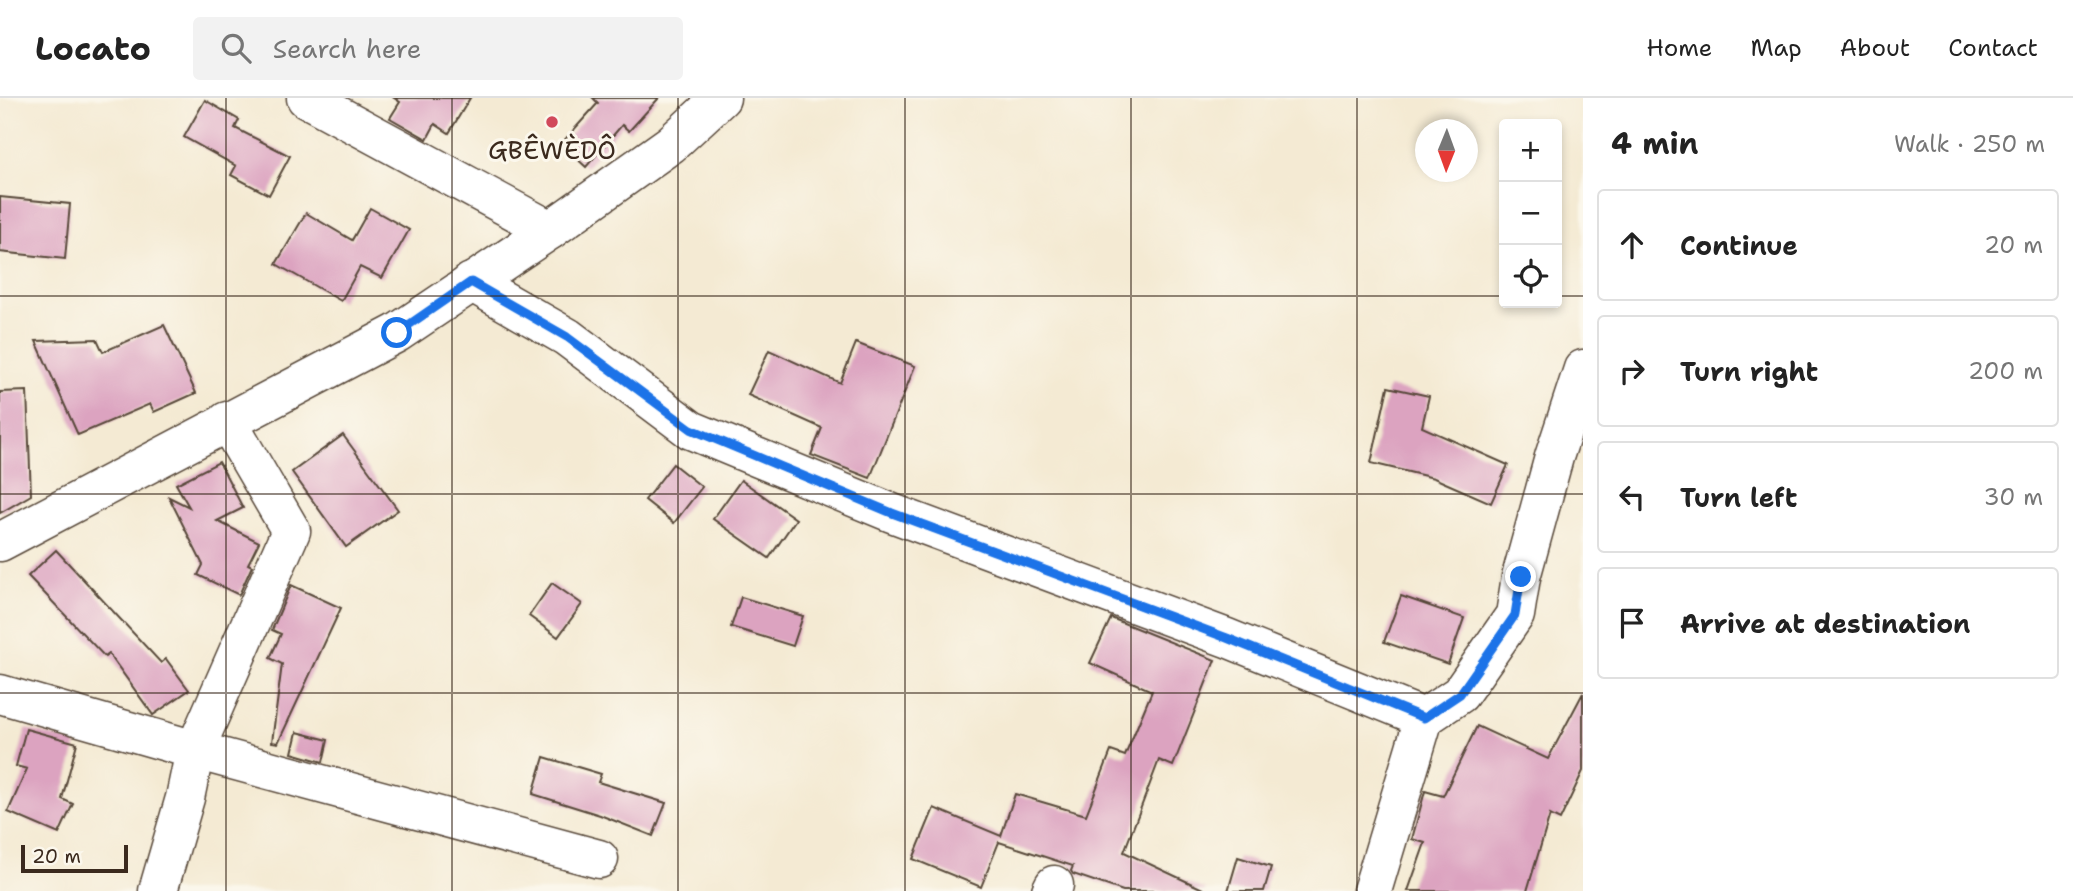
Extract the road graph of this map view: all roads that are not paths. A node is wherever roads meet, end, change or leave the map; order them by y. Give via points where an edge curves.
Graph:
1 (306, 98) edge
2 (720, 98) edge
3 (550, 230) junction
4 (471, 282) junction
5 (1583, 369) edge
6 (227, 421) junction
7 (0, 542) edge
8 (0, 694) edge
9 (1424, 718) junction
10 (195, 750) junction
11 (599, 859) dead end
12 (158, 891) edge
13 (1372, 891) edge

1 - 3 street
2 - 3 street via 671,144
3 - 4 street
4 - 6 street via 397,333
4 - 9 street via 567,337 691,429 892,513 1227,638
5 - 9 street via 1528,550 1515,615 1460,694
6 - 7 street
6 - 10 street via 291,531
8 - 10 street
9 - 13 street
10 - 11 street
10 - 12 street

